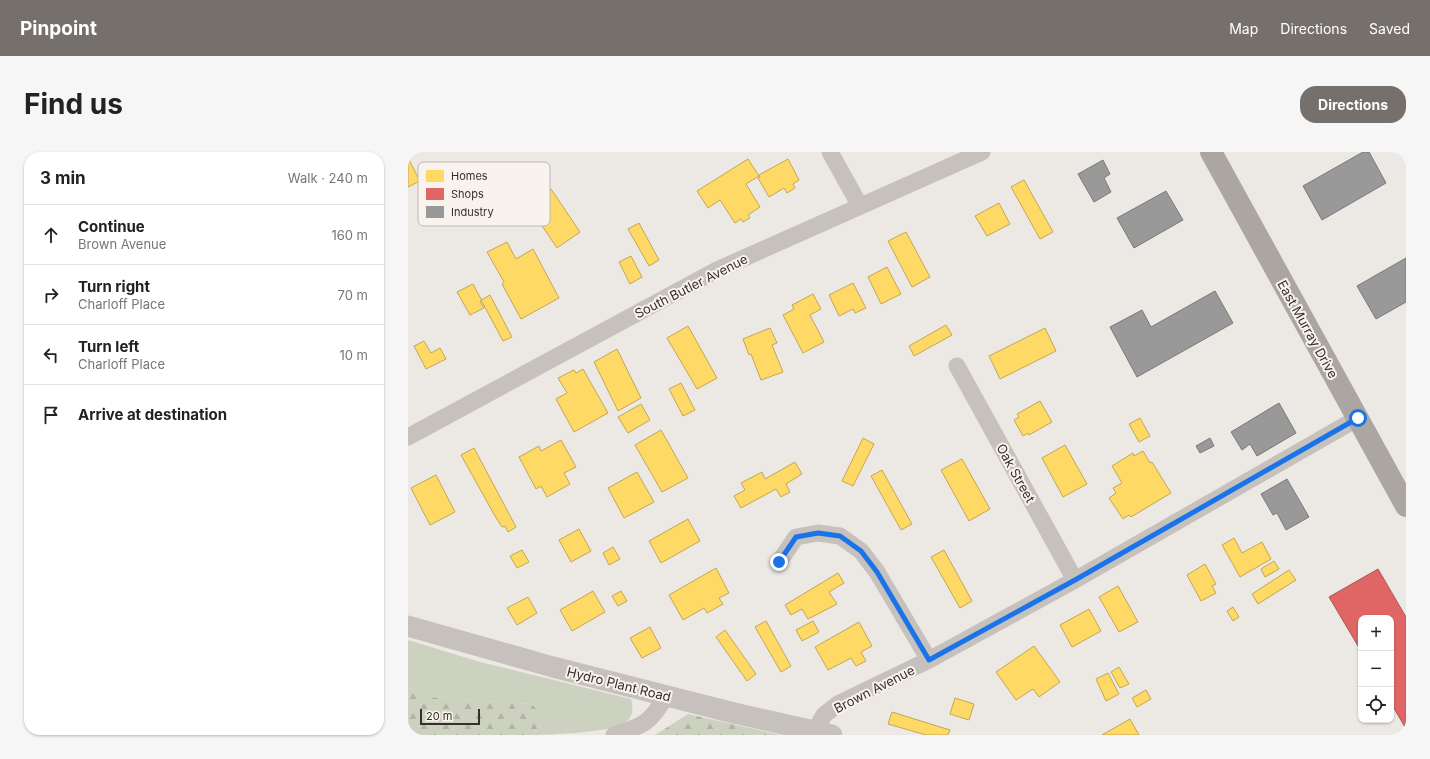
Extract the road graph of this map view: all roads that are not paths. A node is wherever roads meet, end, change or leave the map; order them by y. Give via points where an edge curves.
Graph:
1 (830, 152) edge
2 (982, 152) edge
3 (1211, 152) edge
4 (860, 206) junction
5 (957, 366) dead end
6 (1358, 418) junction
7 (408, 437) edge
8 (1406, 506) edge
9 (779, 562) dead end
10 (1075, 580) junction
11 (408, 626) edge
12 (929, 660) junction
13 (666, 696) junction
14 (824, 733) edge
15 (614, 735) edge

1 - 4 street
2 - 4 street, South Butler Avenue
3 - 6 highway, East Murray Drive
4 - 7 street, South Butler Avenue via 717,270
5 - 10 street, Oak Street
6 - 8 highway, East Murray Drive
6 - 10 street, Brown Avenue
9 - 12 street via 796,537 818,533 840,536 861,551 877,572
10 - 12 street, Brown Avenue
11 - 13 street, Hydro Plant Road
12 - 14 street, Brown Avenue via 838,704 824,715
13 - 14 street, Hydro Plant Road
13 - 15 street via 656,714 645,723

